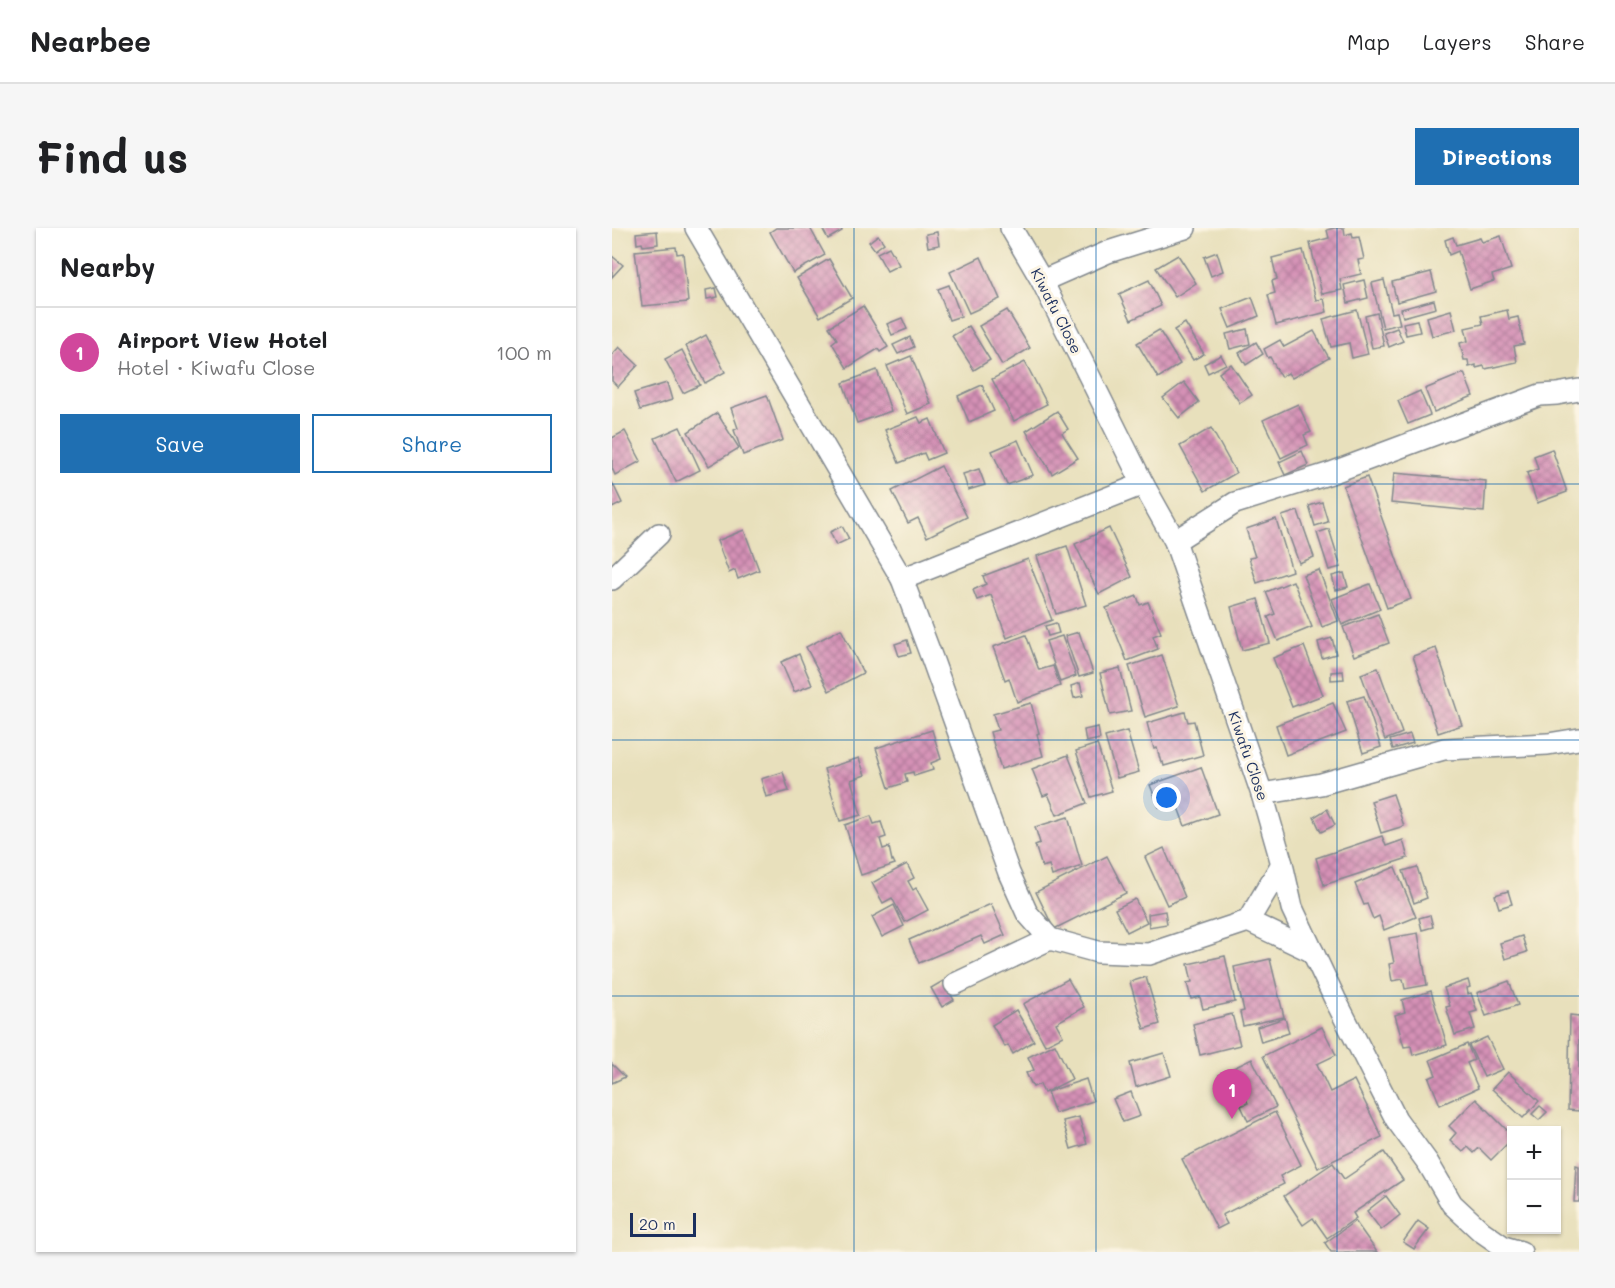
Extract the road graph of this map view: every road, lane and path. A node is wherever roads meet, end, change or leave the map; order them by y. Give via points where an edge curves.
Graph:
1 (696, 228) edge
2 (1011, 228) edge
3 (1185, 228) edge
4 (1042, 281) junction
5 (1579, 390) edge
6 (1143, 484) junction
7 (659, 534) dead end
8 (1175, 541) junction
9 (612, 579) edge
10 (902, 579) junction
11 (1579, 739) edge
12 (1262, 794) junction
13 (1282, 864) junction
14 (1248, 921) junction
15 (1050, 939) junction
16 (1313, 952) junction
17 (955, 984) dead end
18 (1521, 1252) edge

1 - 10 street
2 - 4 street, Kiwafu Close
3 - 4 street via 1108,252
4 - 6 street, Kiwafu Close
5 - 8 street via 1540,394 1331,473 1235,502
6 - 8 street, Kiwafu Close
6 - 10 street
7 - 9 street
8 - 12 street, Kiwafu Close
10 - 15 street via 1009,873 1027,914
11 - 12 street via 1444,749 1321,784
12 - 13 street, Kiwafu Close
13 - 14 street
13 - 16 street, Kiwafu Close via 1292,908
14 - 15 street via 1149,954 1098,952
14 - 16 street
15 - 17 street
16 - 18 street, Kiwafu Close via 1396,1119 1452,1204 1480,1231 1504,1247

